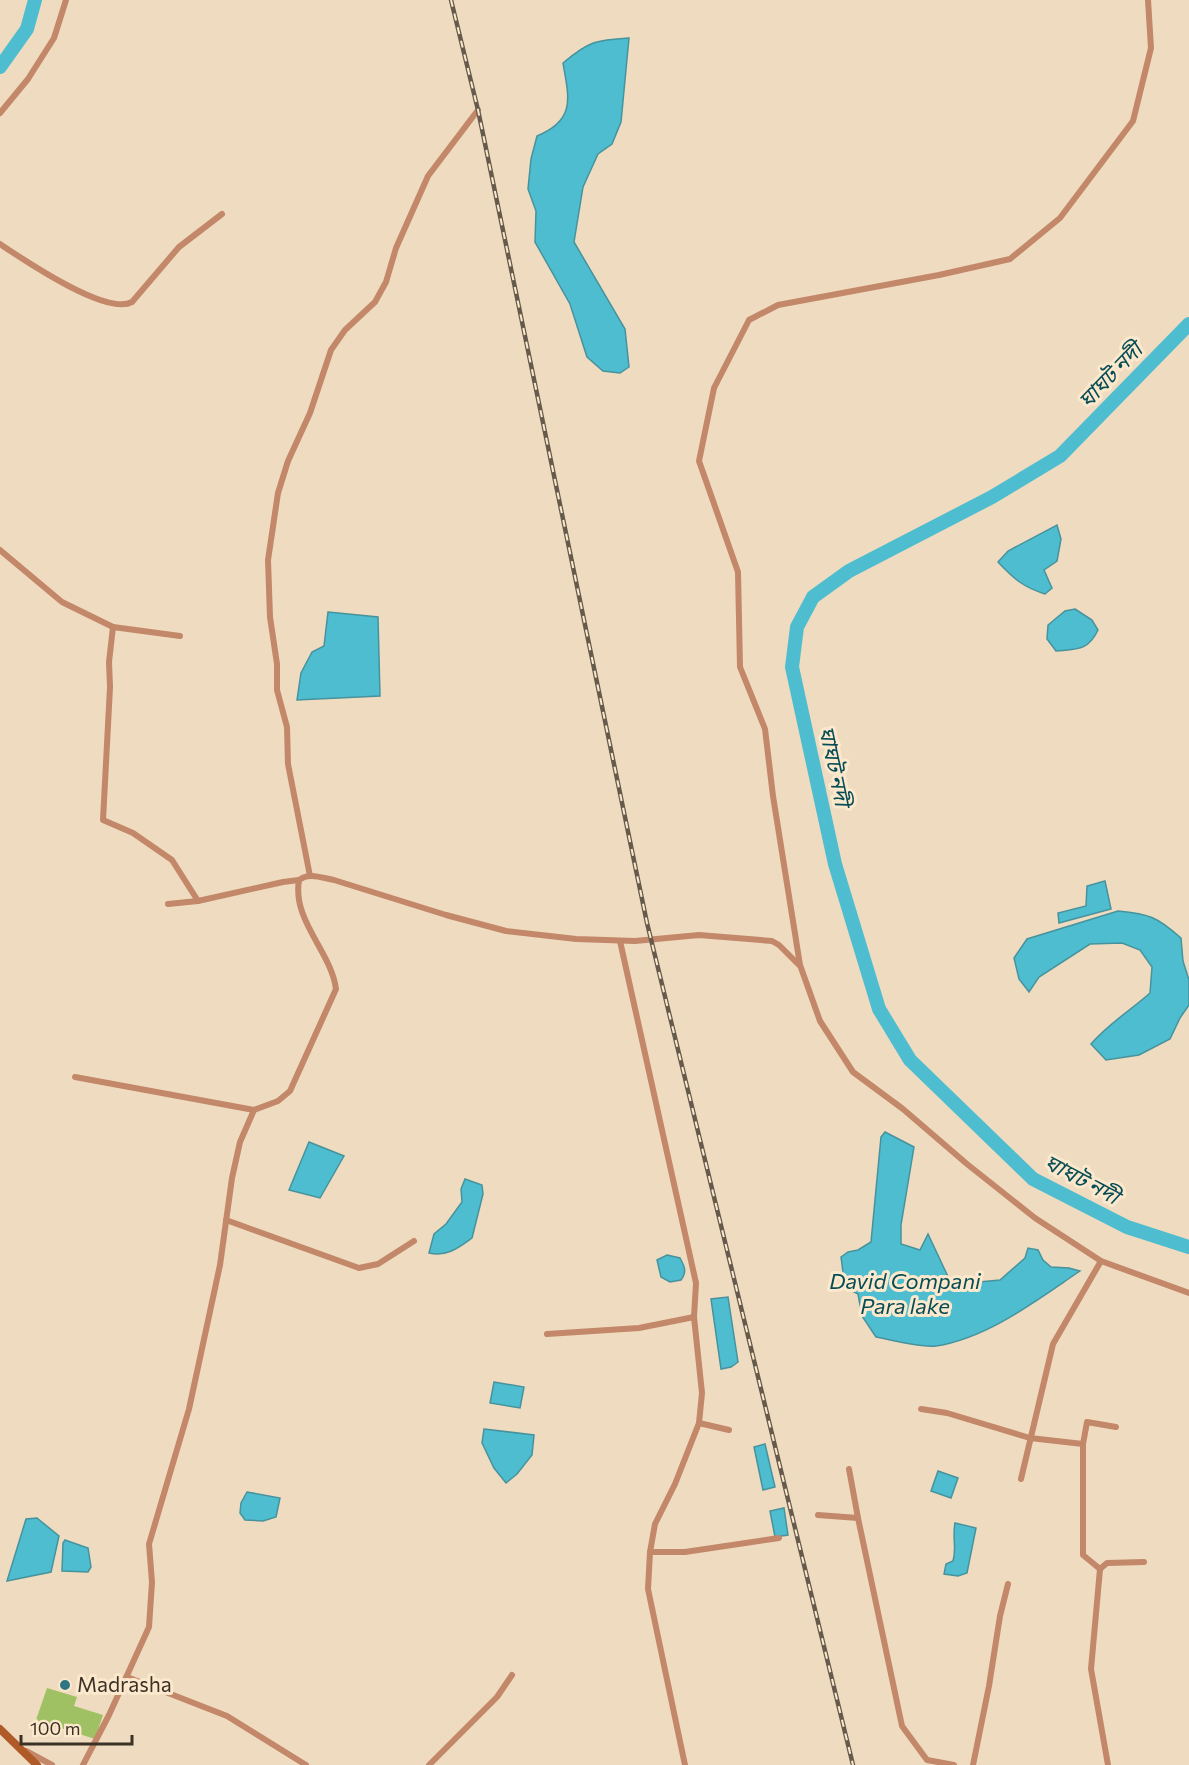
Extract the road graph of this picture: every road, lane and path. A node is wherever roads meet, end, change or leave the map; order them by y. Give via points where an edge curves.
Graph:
1 (66, 0) edge
2 (1148, 0) edge
3 (478, 110) dead end
4 (0, 113) edge
5 (222, 214) dead end
6 (0, 244) edge
7 (0, 550) edge
8 (113, 627) junction
9 (180, 636) dead end
10 (310, 876) junction
11 (299, 880) junction
12 (198, 901) junction
13 (168, 904) dead end
14 (620, 941) junction
15 (800, 965) junction
16 (75, 1077) dead end
17 (254, 1110) junction
18 (226, 1220) junction
19 (414, 1241) dead end
20 (1101, 1261) junction
21 (1189, 1293) edge
22 (694, 1317) junction
23 (547, 1334) dead end
24 (921, 1409) dead end
25 (699, 1424) junction
26 (1116, 1427) dead end
27 (729, 1430) dead end
28 (1030, 1438) junction
29 (1083, 1444) junction
30 (849, 1469) dead end
31 (1020, 1479) dead end
32 (818, 1515) dead end
33 (858, 1518) junction
34 (779, 1538) dead end
35 (650, 1552) junction
36 (1144, 1562) dead end
37 (1100, 1569) junction
38 (1008, 1584) dead end
39 (512, 1675) dead end
40 (127, 1677) junction
41 (0, 1729) edge
42 (19, 1747) junction
43 (37, 1765) edge
44 (52, 1765) edge
45 (83, 1765) edge
46 (306, 1765) edge
47 (429, 1765) edge
48 (686, 1765) edge
49 (954, 1765) edge
50 (973, 1765) edge
51 (1108, 1765) edge

1 - 4 street via 54,38
2 - 15 street via 1151,48 1133,121 1060,218 1010,259 778,305 749,320 714,388 699,460 738,572 740,667 765,729
3 - 10 street via 428,176 375,302 345,330 331,350 278,493 268,560 270,617 277,690 287,727 288,764
5 - 6 street via 179,247 132,302 125,305 43,274
7 - 8 street via 62,602
8 - 9 street
8 - 12 street via 103,820 133,833 172,860
10 - 11 street
10 - 14 street via 488,928
11 - 12 street
11 - 17 street via 300,905 335,979 336,989 290,1091 278,1101
12 - 13 street
14 - 15 street via 685,935 772,941
14 - 22 street via 696,1283
15 - 20 street via 820,1021 853,1072 1035,1218
16 - 17 street
17 - 18 street via 240,1142
18 - 19 street via 359,1268 378,1264
18 - 40 street via 189,1409 149,1544 149,1627
20 - 21 street
20 - 28 street via 1053,1344
22 - 23 street via 639,1328
22 - 25 street via 702,1393
24 - 28 street via 948,1413
25 - 27 street
25 - 35 street via 655,1524
26 - 29 street via 1087,1422
28 - 29 street
28 - 31 street
29 - 37 street via 1083,1555
30 - 33 street
32 - 33 street
33 - 49 street via 902,1726 927,1760
34 - 35 street via 685,1552
35 - 48 street via 648,1589
36 - 37 street via 1107,1563
37 - 51 street via 1091,1669
38 - 50 street
39 - 47 street via 497,1697
40 - 45 street
40 - 46 street via 227,1716
41 - 42 main road
42 - 43 main road
42 - 44 street

